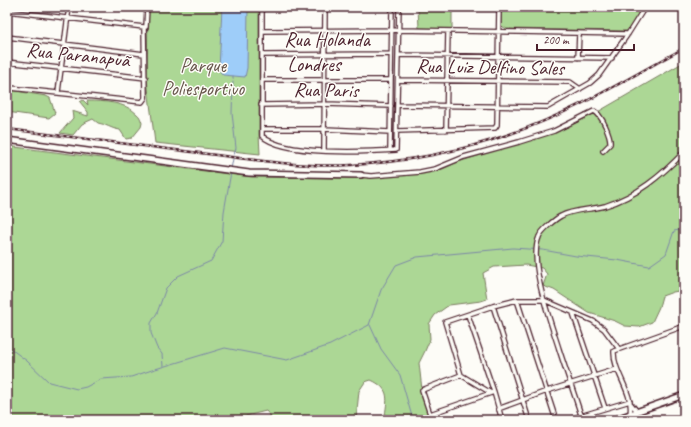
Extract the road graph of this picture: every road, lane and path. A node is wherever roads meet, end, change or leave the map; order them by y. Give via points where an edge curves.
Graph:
1 (69, 7) edge
2 (147, 7) edge
3 (262, 7) edge
4 (325, 7) edge
5 (392, 7) edge
6 (399, 7) edge
7 (499, 7) edge
8 (645, 7) edge
9 (7, 11) edge
10 (67, 18) junction
11 (144, 27) junction
12 (325, 30) junction
13 (391, 30) junction
14 (399, 30) junction
15 (262, 31) junction
16 (448, 31) junction
17 (498, 32) junction
18 (578, 33) junction
19 (628, 34) junction
20 (7, 37) edge
21 (65, 43) junction
22 (144, 54) junction
23 (325, 54) junction
24 (391, 54) junction
25 (262, 55) junction
26 (399, 55) junction
27 (448, 56) junction
28 (498, 56) junction
29 (578, 58) junction
30 (612, 58) junction
31 (8, 62) edge
32 (61, 69) junction
33 (146, 78) junction
34 (325, 79) junction
35 (7, 80) edge
36 (262, 80) junction
37 (391, 80) junction
38 (398, 80) junction
39 (447, 80) junction
40 (498, 81) junction
41 (7, 84) edge
42 (580, 89) junction
43 (58, 92) junction
44 (325, 104) junction
45 (261, 105) junction
46 (398, 105) junction
47 (391, 106) junction
48 (447, 106) junction
49 (497, 106) junction
50 (262, 129) junction
51 (325, 129) junction
52 (446, 130) junction
53 (396, 131) junction
54 (390, 132) junction
55 (7, 140) edge
56 (324, 150) junction
57 (390, 150) junction
58 (603, 151) dead end
59 (684, 152) edge
60 (361, 175) joint
61 (517, 300) junction
62 (544, 300) junction
63 (492, 306) junction
64 (573, 313) junction
65 (468, 315) junction
66 (684, 326) edge
67 (619, 349) junction
68 (617, 369) junction
69 (462, 375) junction
70 (594, 376) junction
71 (570, 383) junction
72 (547, 391) junction
73 (493, 392) junction
74 (684, 395) edge
75 (522, 400) junction
76 (630, 403) junction
77 (605, 408) junction
78 (498, 409) junction
79 (633, 413) junction
80 (430, 414) junction
81 (581, 415) junction
82 (501, 419) edge
83 (432, 420) edge
84 (493, 420) edge
85 (529, 420) edge
86 (556, 420) edge
87 (567, 420) edge
88 (612, 420) edge
89 (618, 420) edge

1 - 10 street
2 - 11 street via 147,24
3 - 15 street
4 - 12 street
5 - 13 street
6 - 14 street
7 - 17 street
8 - 19 street
9 - 10 street
10 - 11 street
10 - 21 street
11 - 22 street
12 - 13 street
12 - 15 street
12 - 23 street
13 - 14 street
13 - 24 street
14 - 16 street
14 - 26 street
15 - 25 street
16 - 17 street
16 - 27 street
17 - 18 street
17 - 28 street
18 - 19 street
18 - 29 street
19 - 30 street
20 - 21 street
21 - 22 street
21 - 32 street
22 - 33 street
23 - 24 street, Rua Holanda
23 - 25 street, Rua Holanda
23 - 34 street
24 - 37 street
25 - 36 street
26 - 27 street
26 - 38 street
27 - 28 street
27 - 39 street
28 - 29 street
28 - 40 street
29 - 30 street
30 - 42 street via 599,75
31 - 32 street, Rua Paranapuã
31 - 35 street
32 - 33 street, Rua Paranapuã
32 - 43 street
33 - 43 street via 146,98 139,103
34 - 36 street, Londres
34 - 37 street, Londres
34 - 44 street
36 - 45 street
37 - 47 street
38 - 39 street, Rua Luiz Delfino Sales
38 - 46 street
39 - 40 street, Rua Luiz Delfino Sales
39 - 48 street
40 - 42 street, Rua Luiz Delfino Sales via 570,82
40 - 49 street
41 - 43 street via 11,88
42 - 49 street via 548,106
44 - 45 street, Rua Paris
44 - 47 street, Rua Paris
44 - 51 street
45 - 50 street
46 - 48 street
46 - 53 street
47 - 54 street
48 - 49 street
48 - 52 street
49 - 52 street via 495,128
50 - 51 street
50 - 56 street via 262,136 268,142
51 - 54 street
51 - 56 street
52 - 53 street
53 - 57 street via 396,150
54 - 57 street
55 - 60 street via 249,173
56 - 57 street
58 - 60 street via 610,144 609,134 599,115 594,111 554,131 464,157 435,169
59 - 62 street via 668,170 649,185 604,206 561,216 540,235 537,250
61 - 62 street
61 - 63 street
61 - 72 street
62 - 64 street
62 - 71 street
63 - 65 street
63 - 75 street
64 - 67 street via 593,321 604,329
64 - 70 street
65 - 69 street via 445,322
65 - 73 street
66 - 67 street
67 - 68 street via 614,353
68 - 70 street
68 - 76 street
69 - 73 street
69 - 80 street via 422,390
70 - 71 street
70 - 77 street
71 - 72 street
71 - 81 street
72 - 75 street
72 - 86 street
73 - 78 street
73 - 80 street
74 - 79 street
75 - 78 street
75 - 85 street
76 - 77 street
76 - 79 street
77 - 81 street
78 - 82 street
79 - 88 street
79 - 89 street
80 - 83 street
81 - 87 street
82 - 84 street

